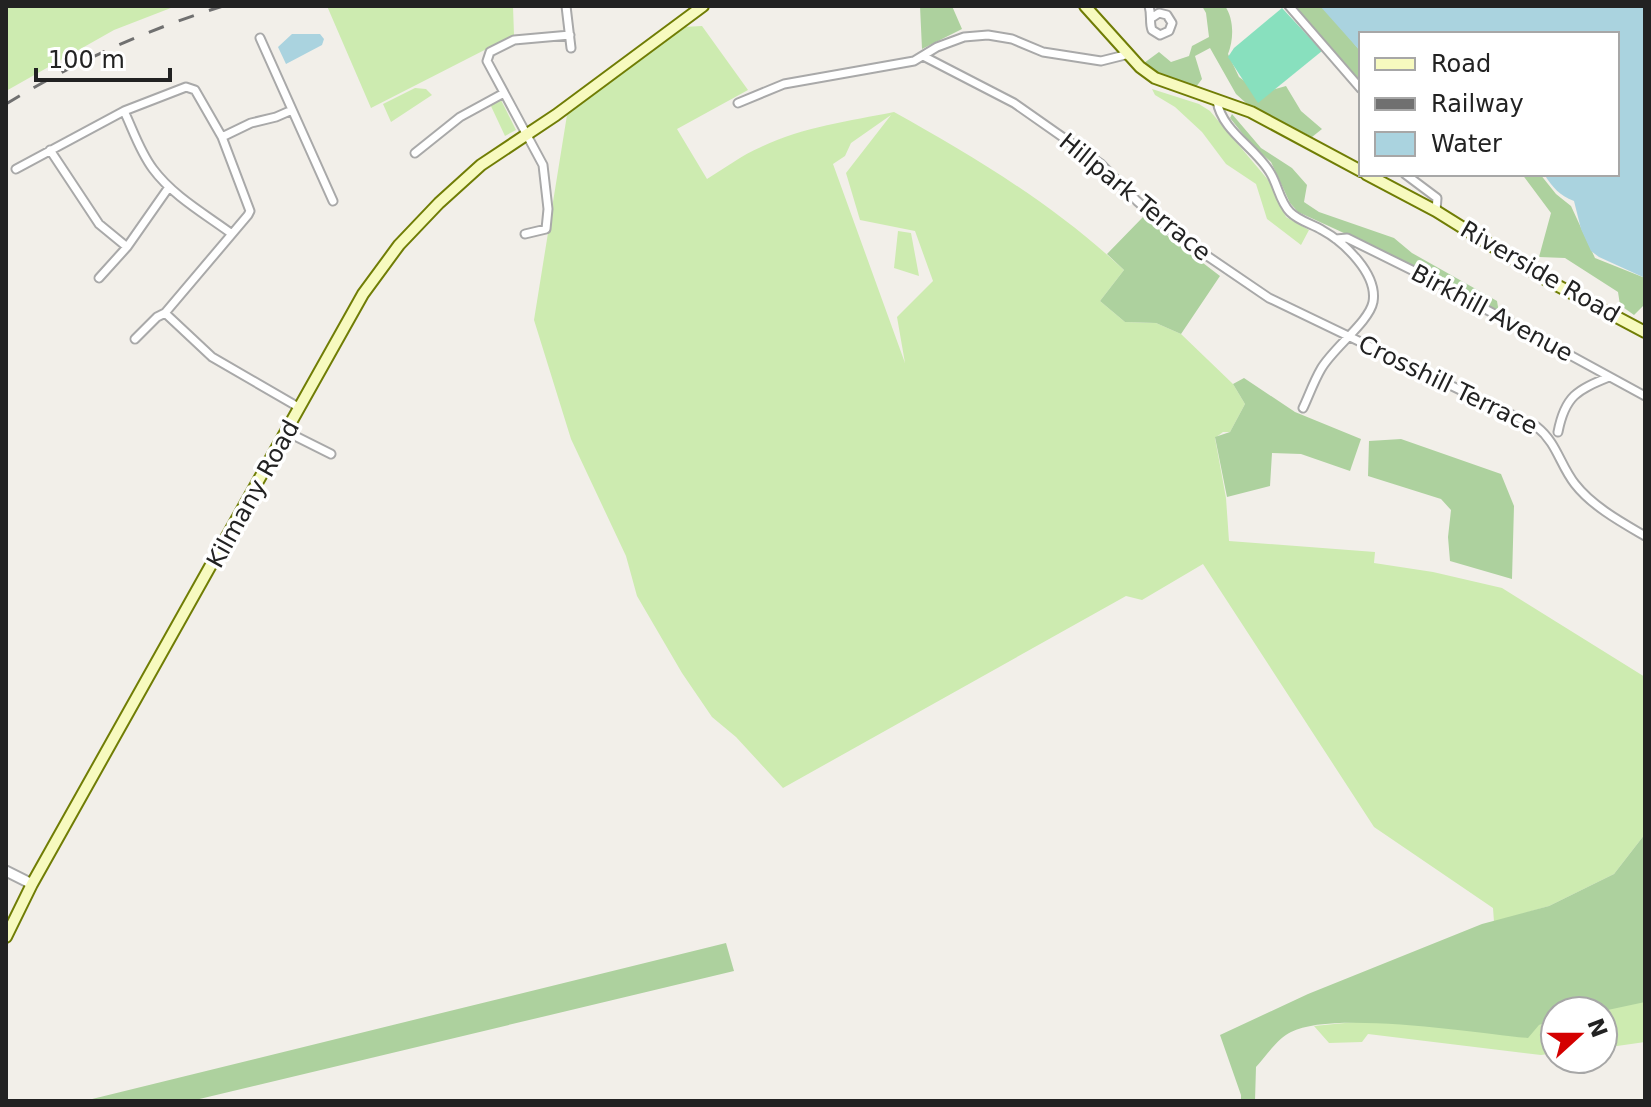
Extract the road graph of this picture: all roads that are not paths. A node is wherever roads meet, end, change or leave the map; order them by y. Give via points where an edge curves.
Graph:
1 (566, 6) edge
2 (703, 6) edge
3 (1085, 6) edge
4 (1149, 6) edge
5 (1289, 6) edge
6 (1153, 17) dead end
7 (570, 35) junction
8 (260, 38) dead end
9 (571, 48) dead end
10 (1129, 54) junction
11 (923, 56) junction
12 (1359, 87) edge
13 (504, 93) junction
14 (738, 103) dead end
15 (1222, 103) junction
16 (292, 110) junction
17 (124, 111) junction
18 (222, 137) junction
19 (522, 137) junction
20 (50, 150) junction
21 (415, 153) dead end
22 (16, 169) dead end
23 (1359, 171) edge
24 (1369, 176) edge
25 (1408, 176) edge
26 (169, 187) junction
27 (333, 201) dead end
28 (1436, 211) junction
29 (232, 234) junction
30 (525, 234) dead end
31 (1336, 239) junction
32 (127, 247) junction
33 (99, 278) dead end
34 (165, 313) junction
35 (1645, 332) edge
36 (1347, 336) junction
37 (135, 339) dead end
38 (1609, 377) junction
39 (1645, 396) edge
40 (300, 408) junction
41 (1303, 408) dead end
42 (287, 432) junction
43 (1558, 432) dead end
44 (331, 454) dead end
45 (1645, 536) edge
46 (6, 871) edge
47 (32, 884) junction
48 (6, 937) edge

1 - 7 street
2 - 19 main road, Kilmany Road
3 - 10 main road, Riverside Road
4 - 6 street
5 - 12 street
7 - 9 street
7 - 13 street via 514,40 490,52 487,61
8 - 16 street
10 - 11 street via 1101,61 1043,52 988,35 964,37
10 - 15 main road, Riverside Road via 1155,78
11 - 14 street via 784,84
11 - 36 street, Hillpark Terrace via 1014,103 1076,146 1175,234 1228,271 1269,298
13 - 19 street
13 - 21 street via 460,117
15 - 23 main road, Riverside Road via 1251,112
15 - 31 street via 1221,114 1271,174 1289,211
16 - 18 street
16 - 27 street
17 - 18 street via 192,88 200,93
17 - 20 street
17 - 26 street via 151,167
18 - 29 street via 250,207
19 - 30 street via 543,165 548,209 546,229
19 - 40 main road, Kilmany Road via 456,187 399,245 363,294
20 - 22 street
20 - 32 street via 99,224
24 - 28 main road, Riverside Road
25 - 28 street via 1437,198
26 - 29 street
26 - 32 street
28 - 35 main road, Riverside Road via 1545,279
29 - 34 street
31 - 36 street via 1364,269 1373,296 1366,317
31 - 38 street, Birkhill Avenue via 1347,238 1432,280
32 - 33 street
34 - 37 street
34 - 40 street via 212,357
36 - 41 street via 1321,369
36 - 45 street, Crosshill Terrace via 1537,427 1549,436 1586,497
38 - 39 street, Birkhill Avenue
38 - 43 street via 1569,399
40 - 42 main road, Kilmany Road
42 - 44 street
42 - 47 main road, Kilmany Road
46 - 47 street
47 - 48 main road, Kilmany Road

